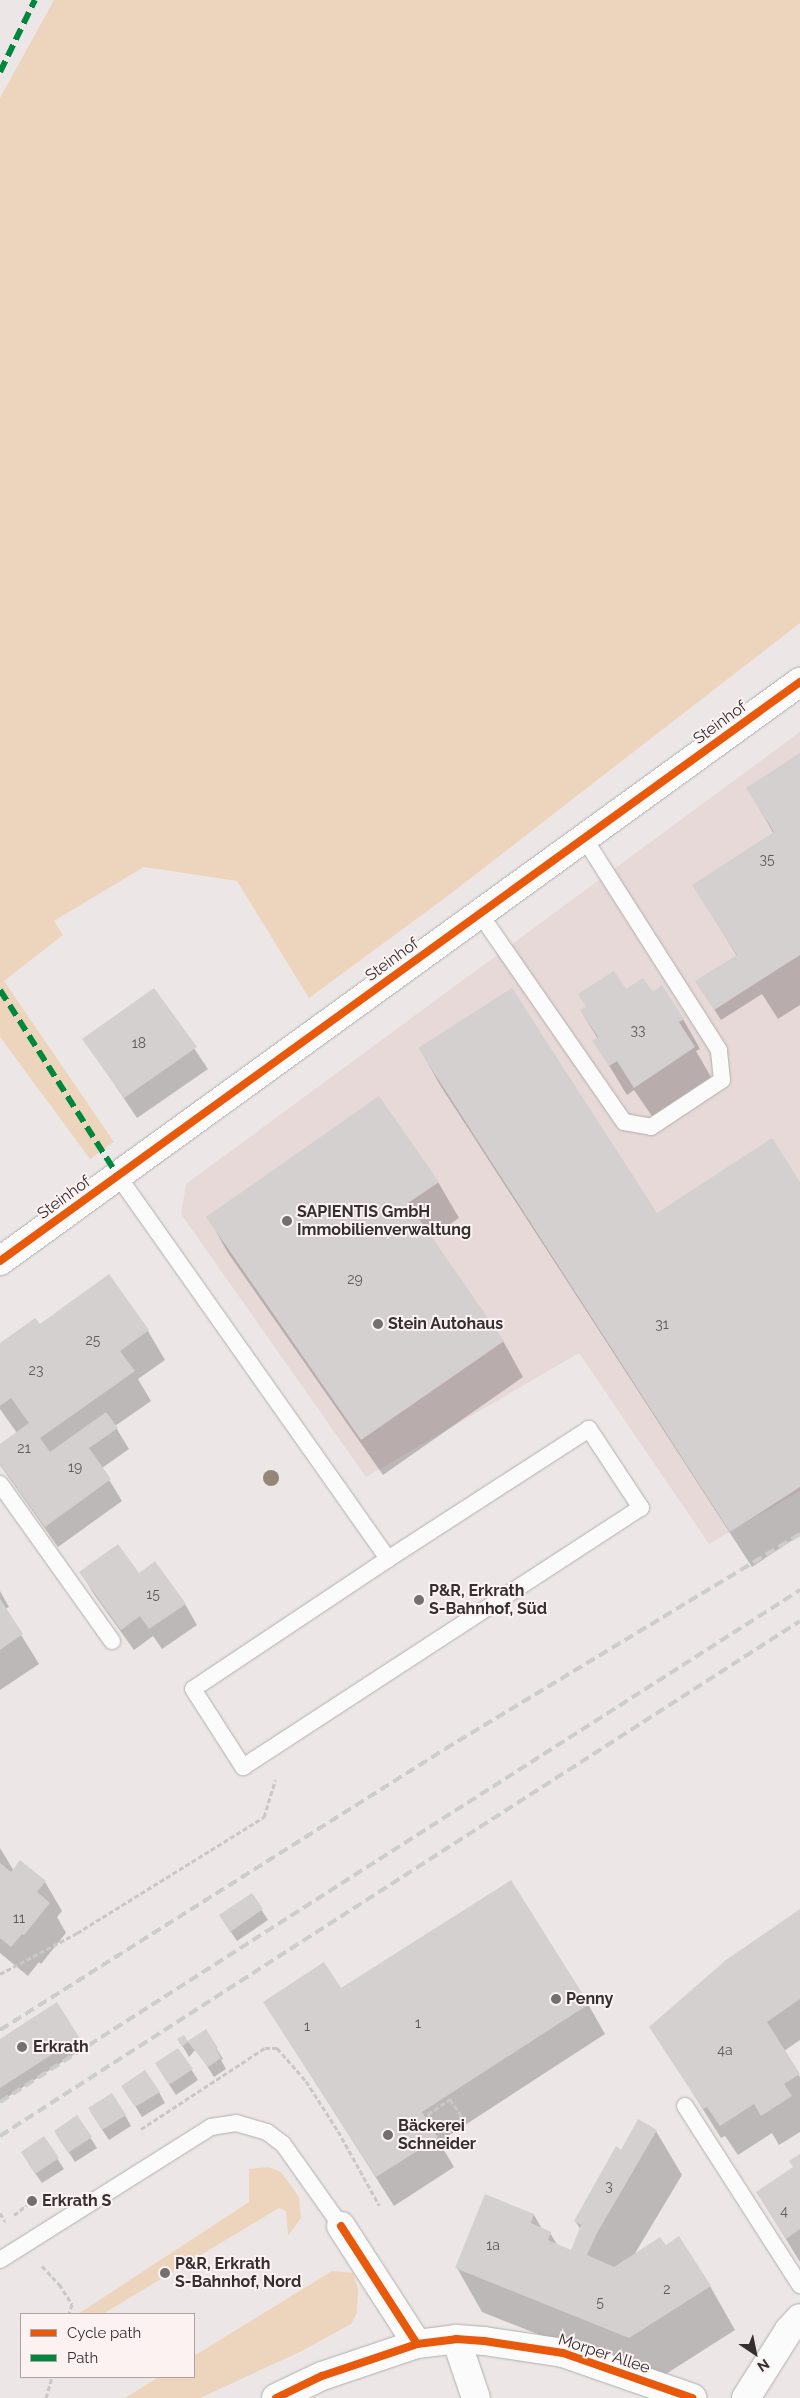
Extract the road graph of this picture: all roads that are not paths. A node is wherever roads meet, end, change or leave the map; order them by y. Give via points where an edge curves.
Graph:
1 (800, 682) edge
2 (584, 838) junction
3 (480, 914) junction
4 (118, 1176) junction
5 (0, 1261) edge
6 (0, 1484) edge
7 (388, 1559) junction
8 (112, 1640) dead end
9 (685, 2106) dead end
10 (341, 2226) joint
11 (0, 2260) edge
12 (800, 2286) edge
13 (800, 2318) edge
14 (456, 2339) junction
15 (417, 2344) junction
16 (276, 2398) edge
17 (476, 2398) edge
18 (692, 2398) edge
19 (746, 2398) edge

1 - 2 street, Steinhof
2 - 3 street, Steinhof
2 - 3 lane via 719,1050 722,1080 651,1127 624,1122
3 - 4 street, Steinhof
4 - 5 street, Steinhof
4 - 7 lane
6 - 8 lane
7 - 7 lane via 193,1689 244,1767 641,1508 589,1429
9 - 12 lane
10 - 11 lane via 283,2144 267,2132 236,2123 210,2127
10 - 15 street
13 - 19 street
14 - 15 street, Morper Allee
14 - 17 street
14 - 18 street, Morper Allee via 563,2353
15 - 16 street, Morper Allee via 322,2376

